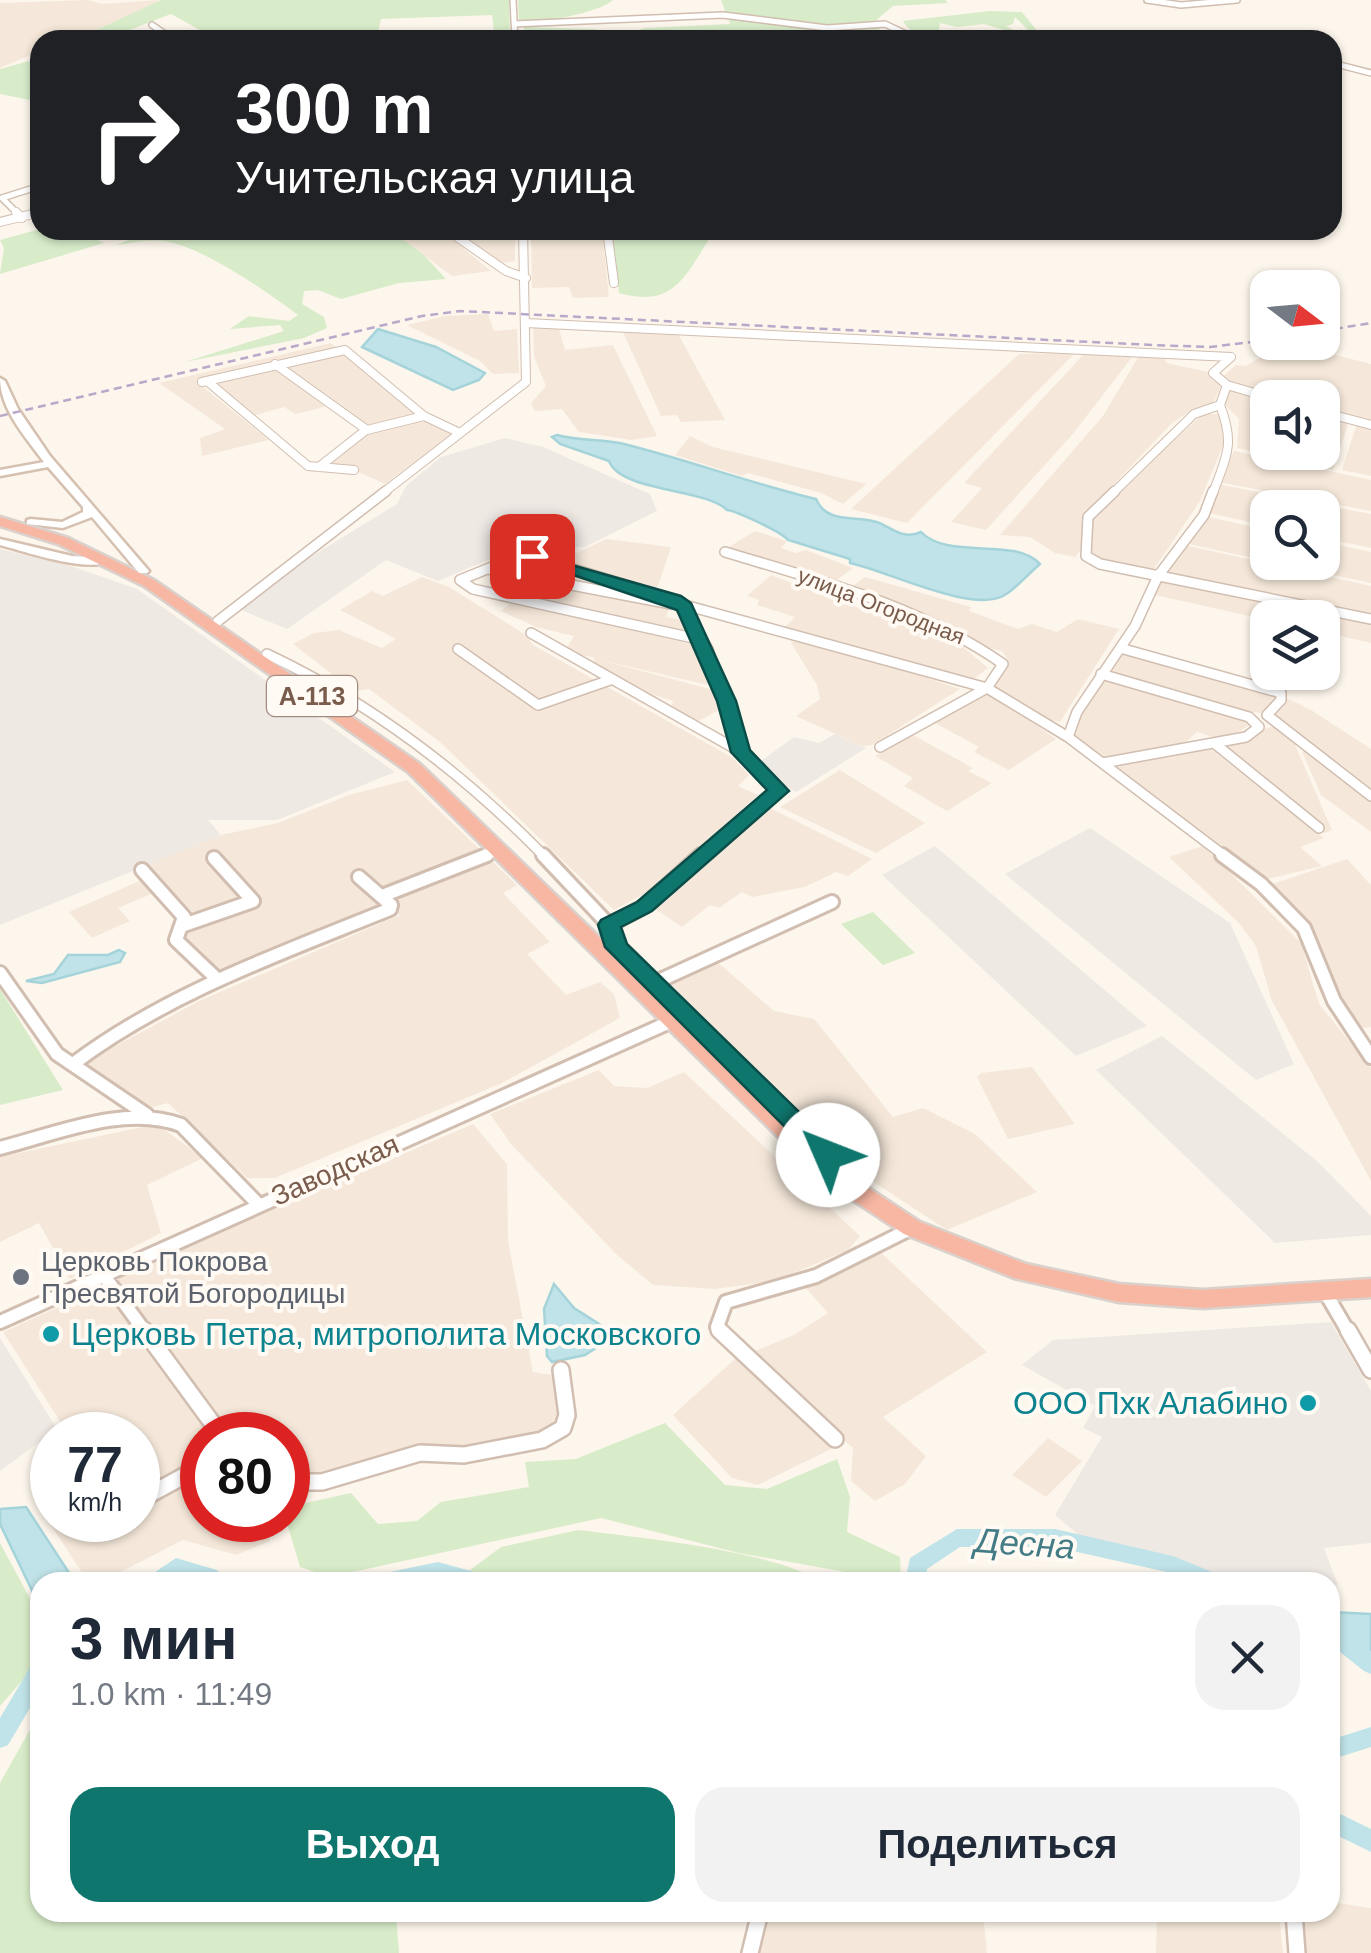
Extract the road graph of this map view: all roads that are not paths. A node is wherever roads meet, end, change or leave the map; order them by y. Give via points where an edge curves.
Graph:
1 (513, 0) edge
2 (1147, 0) edge
3 (1237, 0) edge
4 (514, 24) junction
5 (152, 25) dead end
6 (159, 30) edge
7 (514, 30) edge
8 (898, 30) edge
9 (1342, 66) edge
10 (1371, 73) edge
11 (30, 189) edge
12 (30, 215) edge
13 (22, 218) junction
14 (0, 222) edge
15 (461, 240) edge
16 (524, 240) edge
17 (608, 240) edge
18 (526, 278) junction
19 (614, 283) dead end
20 (526, 323) junction
21 (275, 364) junction
22 (0, 382) edge
23 (1227, 385) junction
24 (1250, 392) edge
25 (1220, 404) junction
26 (424, 416) junction
27 (1340, 417) edge
28 (1371, 425) edge
29 (366, 430) junction
30 (460, 433) junction
31 (48, 464) junction
32 (318, 467) junction
33 (354, 470) dead end
34 (0, 473) edge
35 (88, 506) junction
36 (0, 518) edge
37 (24, 524) junction
38 (0, 542) edge
39 (21, 547) junction
40 (725, 552) dead end
41 (109, 562) junction
42 (483, 568) junction
43 (144, 571) junction
44 (1158, 576) junction
45 (683, 606) junction
46 (1371, 619) edge
47 (218, 621) junction
48 (531, 633) dead end
49 (702, 640) junction
50 (1120, 648) junction
51 (458, 650) dead end
52 (266, 654) junction
53 (1101, 674) junction
54 (610, 680) junction
55 (987, 688) junction
56 (1068, 737) junction
57 (1214, 742) junction
58 (384, 745) junction
59 (880, 747) dead end
60 (741, 752) junction
61 (1103, 763) junction
62 (1371, 796) edge
63 (1320, 828) dead end
64 (493, 852) junction
65 (214, 858) dead end
66 (142, 870) dead end
67 (359, 877) dead end
68 (382, 896) junction
69 (832, 902) dead end
70 (184, 925) junction
71 (609, 925) junction
72 (616, 947) junction
73 (0, 973) edge
74 (624, 974) junction
75 (218, 980) junction
76 (654, 983) junction
77 (672, 1021) junction
78 (1371, 1057) edge
79 (73, 1064) junction
80 (147, 1116) junction
81 (0, 1148) edge
82 (258, 1204) junction
83 (912, 1228) junction
84 (102, 1273) junction
85 (1371, 1274) edge
86 (1371, 1288) edge
87 (1325, 1292) junction
88 (0, 1322) edge
89 (561, 1370) dead end
90 (1371, 1370) edge
91 (203, 1412) edge
92 (835, 1439) dead end
93 (310, 1482) edge
94 (758, 1922) edge
95 (1295, 1922) edge
96 (750, 1953) edge
97 (1297, 1953) edge

1 - 4 street
2 - 3 street
4 - 7 street
4 - 8 street via 723,15
5 - 6 street
9 - 10 street
11 - 13 street via 2,198
12 - 13 street
13 - 14 street
15 - 18 street
16 - 18 street
17 - 19 street
18 - 20 street
20 - 23 street via 1219,352 1231,357 1212,373
20 - 30 street via 526,382
21 - 26 street via 345,350
21 - 29 street
21 - 32 street via 204,381 308,466
22 - 31 street via 12,414
23 - 24 street
23 - 25 street
25 - 44 street via 1231,433 1218,482 1204,515
25 - 44 street via 1194,414 1088,517 1089,560
26 - 29 street
26 - 30 street
27 - 28 street
29 - 32 street
30 - 47 street
31 - 34 street
31 - 35 street
32 - 33 street
35 - 37 street via 89,514 76,522
35 - 43 street
36 - 37 highway, А-113
37 - 39 street via 32,535
37 - 41 highway, А-113
37 - 43 highway, А-113
38 - 39 street
39 - 41 street
40 - 55 street, улица Огородная via 841,587 977,643 1003,664
41 - 58 highway, А-113
42 - 45 street
42 - 45 street via 528,555
42 - 49 street via 460,583
43 - 47 highway, А-113
44 - 46 street
44 - 50 street
45 - 49 street
45 - 55 street
47 - 52 highway, А-113
48 - 54 street
49 - 60 street
50 - 53 street
50 - 62 street via 1281,693 1267,715
51 - 54 street via 538,705
52 - 71 street via 312,675 439,759
52 - 72 highway, А-113 via 427,766
53 - 56 street
53 - 57 street via 1249,717 1258,726 1251,736
54 - 60 street
55 - 56 street
55 - 59 street
56 - 61 street
57 - 61 street
57 - 63 street
58 - 64 street
58 - 74 highway, А-113 via 446,796
60 - 71 street via 777,796 729,829 645,906
61 - 78 street via 1261,884 1304,928 1334,1001
64 - 68 street
64 - 74 street via 601,961
65 - 70 street via 253,901
66 - 70 street via 184,916
67 - 68 street
68 - 75 street via 391,905 385,913
69 - 76 street
70 - 75 street via 176,940
71 - 72 street
72 - 76 highway, А-113
73 - 79 street via 57,1054
74 - 77 highway, А-113
75 - 79 street
76 - 85 highway, А-113 via 844,1170 970,1242 1051,1268 1137,1283 1210,1286
77 - 82 street, Заводская
77 - 83 highway, А-113 via 829,1173
79 - 80 street
80 - 81 street
80 - 82 street via 181,1125
82 - 84 street, Заводская
83 - 87 highway, А-113 via 994,1263 1103,1290 1203,1298
83 - 92 street via 816,1276 726,1302 717,1327 730,1345
84 - 88 street, Заводская
84 - 91 street
86 - 87 highway, А-113
87 - 90 street
89 - 93 street via 567,1415 563,1428 542,1440 464,1455 420,1453
94 - 96 street
95 - 97 street

